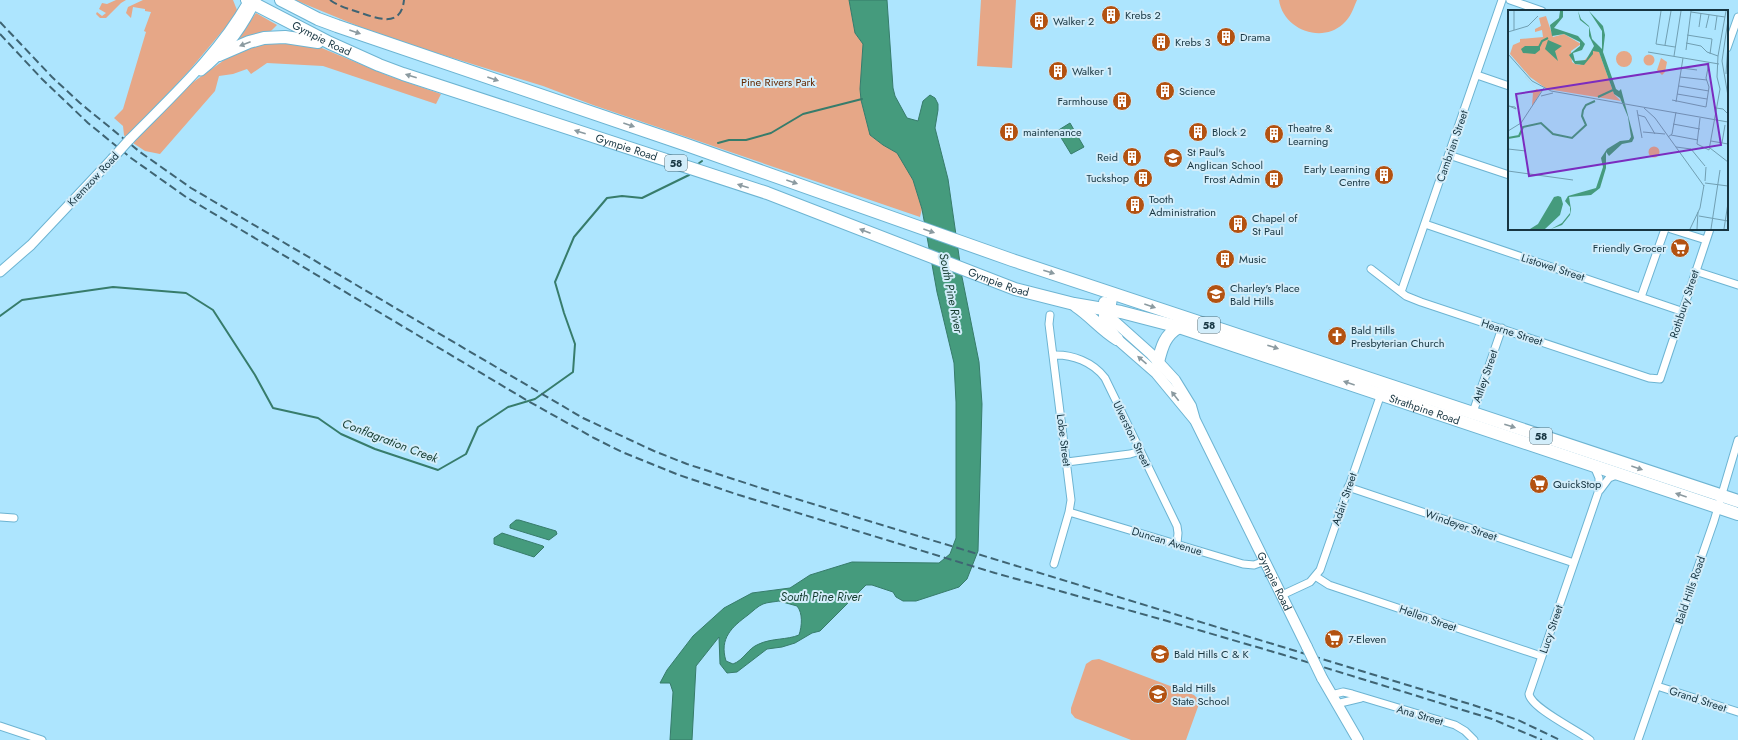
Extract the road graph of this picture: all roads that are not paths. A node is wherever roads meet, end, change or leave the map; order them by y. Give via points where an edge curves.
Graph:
1 (280, 0) edge
2 (1502, 0) edge
3 (1510, 0) edge
4 (251, 1) edge
5 (1539, 10) edge
6 (1738, 17) edge
7 (330, 43) junction
8 (1728, 45) edge
9 (219, 55) junction
10 (1477, 75) junction
11 (184, 84) junction
12 (1508, 86) edge
13 (1449, 155) junction
14 (1508, 175) edge
15 (1425, 224) junction
16 (1665, 230) edge
17 (1674, 230) edge
18 (1710, 230) edge
19 (1706, 240) junction
20 (1371, 269) dead end
21 (1695, 271) junction
22 (0, 272) edge
23 (1738, 285) edge
24 (1110, 292) junction
25 (1400, 292) junction
26 (1641, 297) junction
27 (1074, 304) junction
28 (1106, 310) junction
29 (1682, 311) junction
30 (1050, 314) dead end
31 (1179, 327) junction
32 (1502, 328) junction
33 (1117, 339) junction
34 (1053, 355) junction
35 (1158, 362) junction
36 (1660, 379) joint
37 (1382, 389) junction
38 (1471, 418) junction
39 (1195, 420) junction
40 (1738, 440) edge
41 (1140, 451) junction
42 (1067, 462) junction
43 (1594, 466) junction
44 (1620, 474) junction
45 (1348, 487) junction
46 (1599, 490) junction
47 (1738, 500) edge
48 (1719, 502) junction
49 (1070, 512) junction
50 (1738, 514) edge
51 (0, 517) edge
52 (14, 518) dead end
53 (1177, 544) junction
54 (1265, 561) junction
55 (1574, 563) junction
56 (1054, 564) dead end
57 (1315, 576) junction
58 (1282, 595) junction
59 (1541, 656) junction
60 (1657, 686) junction
61 (1361, 698) junction
62 (1334, 699) junction
63 (1738, 712) edge
64 (0, 726) edge
65 (42, 740) edge
66 (1358, 740) edge
67 (1474, 740) edge
68 (1590, 740) edge
69 (1638, 740) edge

1 -> 24 highway, Gympie Road / 58 via 337,26
2 - 10 street, Cambrian Street
3 - 5 street
4 - 7 highway, Gympie Road / 58
4 - 9 street, Kremzow Road via 234,37
4 - 11 street, Kremzow Road
6 - 8 street
7 -> 9 highway via 298,37 273,37 249,42
27 -> 7 highway, Gympie Road / 58 via 1004,285 767,193 397,72
9 - 11 street, Kremzow Road
10 - 12 street
10 - 13 street, Cambrian Street
11 - 22 street, Kremzow Road, bridge via 31,245
13 - 14 street
13 - 15 street, Cambrian Street
15 - 25 street, Cambrian Street
15 - 26 street, Listowel Street
16 - 26 street
17 - 19 street
18 - 19 street, Rothbury Street
19 - 21 street, Rothbury Street
20 - 25 street, Hearne Street
21 - 23 street
21 - 29 street, Rothbury Street
24 - 28 main road
24 -> 37 highway, Strathpine Road / 58
25 - 32 street, Hearne Street via 1421,302
26 - 29 street, Listowel Street
27 - 28 highway, Gympie Road / 58
27 - 33 highway
28 - 31 highway, Strathpine Road / 58
28 - 33 main road, Gympie Road via 1105,322
28 - 35 main road, Gympie Road via 1115,323
29 - 36 street, Rothbury Street
30 - 34 street, Lobe Street
31 - 35 highway via 1166,338
37 -> 31 highway, Strathpine Road / 58
32 - 36 street, Hearne Street via 1649,378
32 - 38 street, Attley Street
39 -> 33 main road, Gympie Road via 1156,373
34 - 41 street, Ulverston Street via 1081,360 1102,373
34 - 42 street, Lobe Street
35 - 39 main road, Gympie Road via 1186,396
37 - 38 highway, Strathpine Road / 58
37 - 45 street, Adair Street
38 - 43 highway, Strathpine Road / 58
38 -> 48 highway, Strathpine Road / 58
39 - 54 main road, Gympie Road
40 - 48 street, Bald Hills Road
41 - 42 street
41 - 53 street, Ulverston Street via 1176,526
42 - 49 street, Lobe Street via 1071,493
43 - 44 highway, Strathpine Road / 58
43 - 46 street, Lucy Street via 1599,478
44 - 46 street, Lucy Street via 1609,478
48 -> 44 highway, Strathpine Road / 58
45 - 55 street, Windeyer Street
45 - 57 street, Adair Street via 1321,566
46 - 55 street, Lucy Street
47 - 48 highway, Strathpine Road / 58
48 - 50 highway, Strathpine Road / 58
48 - 60 street, Bald Hills Road
49 - 53 street, Duncan Avenue
49 - 56 street, Lobe Street
51 - 52 street
53 - 54 street, Duncan Avenue via 1246,565
54 - 58 main road, Gympie Road
55 - 59 street, Lucy Street
57 - 58 street, Adair Street via 1306,584
57 - 59 street, Hellen Street via 1329,585
58 - 62 main road, Gympie Road, bridge
59 - 68 street, Lucy Street via 1529,692 1530,698 1539,707
60 - 63 street, Grand Street
60 - 69 street, Bald Hills Road
61 - 62 street, Ana Street
61 - 62 street, Ana Street via 1343,692
61 - 67 street, Ana Street via 1455,725 1465,730
62 - 66 main road, Gympie Road
64 - 65 street

